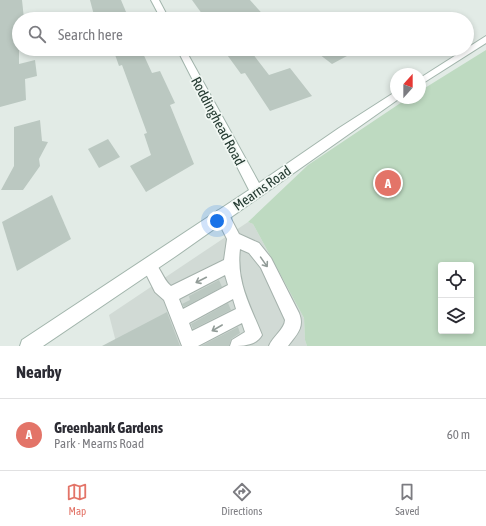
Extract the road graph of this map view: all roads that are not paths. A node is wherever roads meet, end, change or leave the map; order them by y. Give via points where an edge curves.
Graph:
1 (155, 0) edge
2 (161, 12) edge
3 (486, 38) edge
4 (474, 46) edge
5 (185, 56) edge
6 (459, 56) edge
7 (426, 78) edge
8 (390, 100) edge
9 (257, 192) junction
10 (222, 215) junction
11 (234, 239) junction
12 (231, 264) junction
13 (149, 266) junction
14 (236, 289) junction
15 (170, 295) junction
16 (245, 313) junction
17 (180, 319) junction
18 (190, 344) edge
19 (28, 346) edge
20 (238, 346) edge
21 (277, 346) edge

1 - 2 street
3 - 4 street
5 - 9 street, Roddinghead Road via 236,157
6 - 7 street
8 - 9 street, Mearns Road via 365,115
9 - 10 street, Mearns Road
10 - 11 street
10 - 13 street, Mearns Road
11 - 12 street
11 -> 21 street via 254,248 266,263 293,319 293,326
12 - 14 street
12 -> 15 street
13 - 15 street via 160,286
13 - 19 street, Mearns Road
14 - 16 street
14 - 17 street
15 - 17 street
16 -> 18 street
16 - 20 street via 254,335
17 - 18 street

